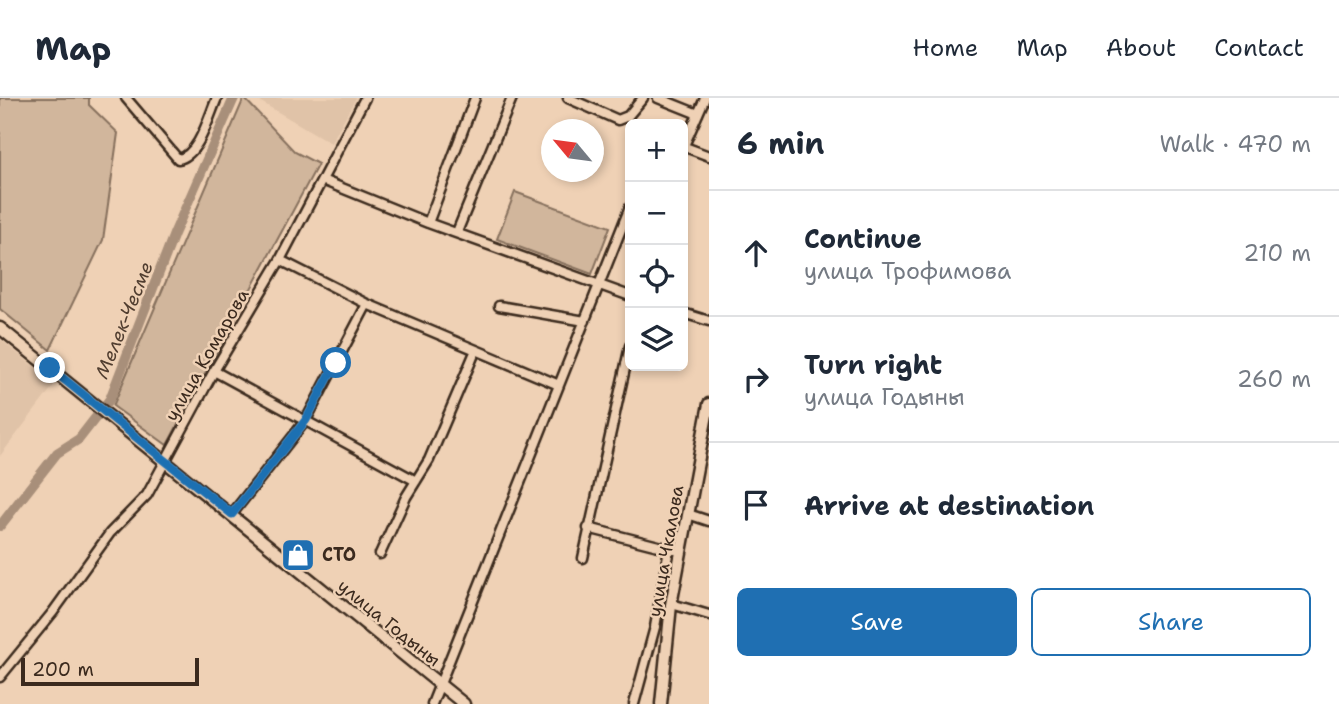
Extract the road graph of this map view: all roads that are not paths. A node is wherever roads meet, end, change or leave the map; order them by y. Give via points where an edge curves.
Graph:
1 (126, 98) edge
2 (217, 98) edge
3 (365, 98) edge
4 (475, 98) edge
5 (512, 98) edge
6 (568, 98) edge
7 (643, 98) edge
8 (658, 98) edge
9 (705, 98) edge
10 (698, 114) junction
11 (688, 138) edge
12 (688, 149) edge
13 (709, 156) edge
14 (323, 180) junction
15 (625, 220) edge
16 (428, 223) junction
17 (457, 232) junction
18 (280, 260) junction
19 (600, 286) junction
20 (625, 294) edge
21 (367, 304) junction
22 (499, 306) dead end
23 (688, 315) edge
24 (585, 321) junction
25 (709, 321) edge
26 (0, 328) edge
27 (475, 352) junction
28 (625, 368) edge
29 (214, 371) junction
30 (559, 385) junction
31 (709, 404) edge
32 (306, 420) junction
33 (709, 423) edge
34 (165, 460) junction
35 (416, 481) junction
36 (232, 514) junction
37 (689, 515) junction
38 (709, 521) edge
39 (589, 528) junction
40 (668, 549) junction
41 (683, 552) junction
42 (380, 554) dead end
43 (583, 558) dead end
44 (673, 605) junction
45 (709, 614) edge
46 (0, 677) edge
47 (440, 685) junction
48 (432, 704) edge
49 (464, 704) edge
50 (634, 704) edge
51 (663, 704) edge

1 - 2 street via 177,159 184,159 197,144
3 - 14 street, улица Комарова
4 - 16 street
5 - 17 street
6 - 7 street via 618,120 628,116
8 - 10 street
9 - 10 street
10 - 11 street
12 - 13 street
14 - 16 street
14 - 18 street, улица Комарова
15 - 19 street
16 - 17 street
17 - 19 street
18 - 21 street
18 - 29 street, улица Комарова
19 - 20 street
19 - 24 street
21 - 27 street
21 - 32 street
22 - 24 street
23 - 25 street
24 - 30 street
26 - 34 main road, улица Годыны
27 - 30 street
27 - 35 street
28 - 39 street
29 - 32 street
29 - 34 street, улица Комарова
30 - 47 street
31 - 37 main road, улица Чкалова
32 - 35 street
32 - 36 street
33 - 37 main road, улица Чкалова
34 - 36 main road, улица Годыны
34 - 46 street, улица Комарова via 147,495 110,533
35 - 42 street
36 - 47 main road, улица Годыны
37 - 38 street
37 - 41 main road, улица Чкалова
39 - 40 street
39 - 43 street
40 - 41 street
40 - 50 street
41 - 44 main road, улица Чкалова
44 - 45 street
44 - 51 main road, улица Чкалова
47 - 48 street
47 - 49 main road, улица Годыны

